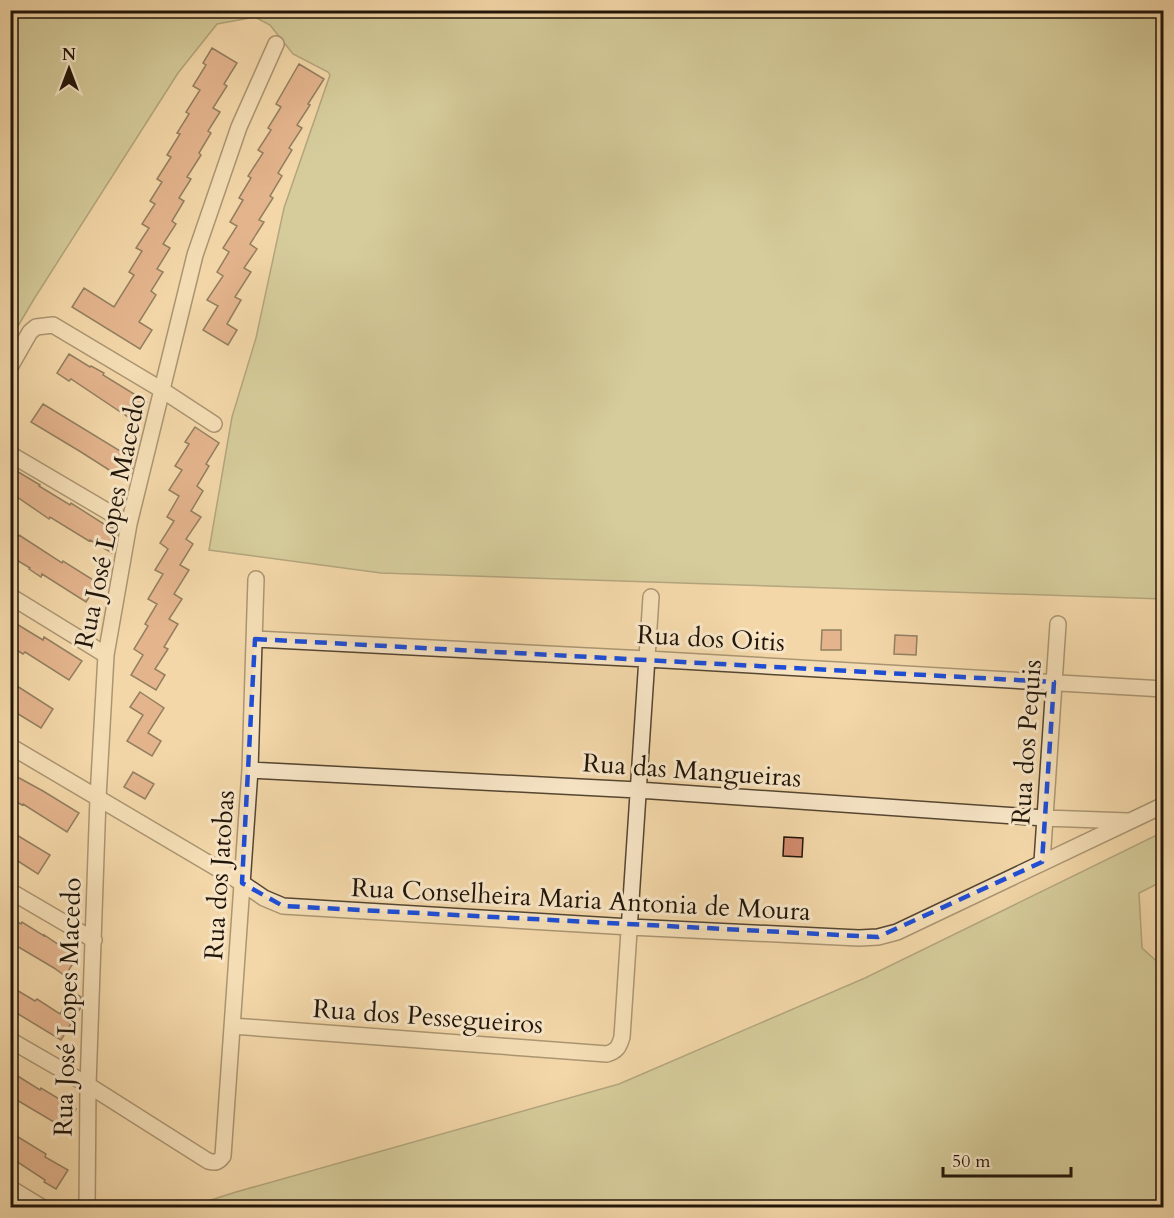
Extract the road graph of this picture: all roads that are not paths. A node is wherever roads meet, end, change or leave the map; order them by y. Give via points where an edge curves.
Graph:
1 (276, 44) dead end
2 (10, 367) edge
3 (162, 390) junction
4 (214, 424) dead end
5 (10, 454) edge
6 (129, 524) junction
7 (256, 579) dead end
8 (10, 596) edge
9 (651, 597) dead end
10 (1058, 624) dead end
11 (255, 639) junction
12 (106, 655) junction
13 (647, 659) junction
14 (1054, 682) junction
15 (1164, 689) edge
16 (10, 746) edge
17 (250, 770) junction
18 (638, 790) junction
19 (98, 798) junction
20 (1164, 805) edge
21 (1045, 818) junction
22 (1130, 821) junction
23 (1042, 862) junction
24 (242, 883) junction
25 (10, 891) edge
26 (630, 927) junction
27 (94, 940) junction
28 (232, 1026) junction
29 (10, 1040) edge
30 (88, 1085) junction
31 (10, 1188) edge
32 (44, 1208) edge
33 (87, 1208) edge

1 - 3 street, Rua José Lopes Macedo via 239,127 195,255
2 - 3 street via 30,332 36,327 53,325
3 - 4 street
3 - 6 street, Rua José Lopes Macedo
5 - 6 street
6 - 12 street, Rua José Lopes Macedo
7 - 11 street, Rua dos Jatobas
8 - 12 street
9 - 13 street
10 - 14 street, Rua dos Pequis
11 - 13 street, Rua dos Oitis
11 - 17 street, Rua dos Jatobas
12 - 19 street, Rua José Lopes Macedo
13 - 14 street, Rua dos Oitis
13 - 18 street
14 - 15 street, Rua dos Oitis
14 - 21 street, Rua dos Pequis
16 - 19 street, Rua Conselheira Maria Antonia de Moura
17 - 18 street, Rua das Mangueiras
17 - 24 street, Rua dos Jatobas
18 - 21 street, Rua das Mangueiras
18 - 26 street
19 - 24 street, Rua Conselheira Maria Antonia de Moura
19 - 27 street, Rua José Lopes Macedo
20 - 22 street, Rua Conselheira Maria Antonia de Moura
21 - 22 street, Rua das Mangueiras
21 - 23 street, Rua dos Pequis
22 - 23 street, Rua Conselheira Maria Antonia de Moura
23 - 26 street, Rua Conselheira Maria Antonia de Moura via 897,932 878,937
24 - 26 street, Rua Conselheira Maria Antonia de Moura via 283,906
24 - 28 street, Rua dos Jatobas
25 - 27 street
26 - 28 street, Rua dos Pessegueiros via 622,1037 615,1052 607,1054
27 - 30 street, Rua José Lopes Macedo
28 - 30 street, Rua dos Jatobas via 220,1161 208,1161
29 - 30 street
30 - 33 street, Rua José Lopes Macedo
31 - 32 street

